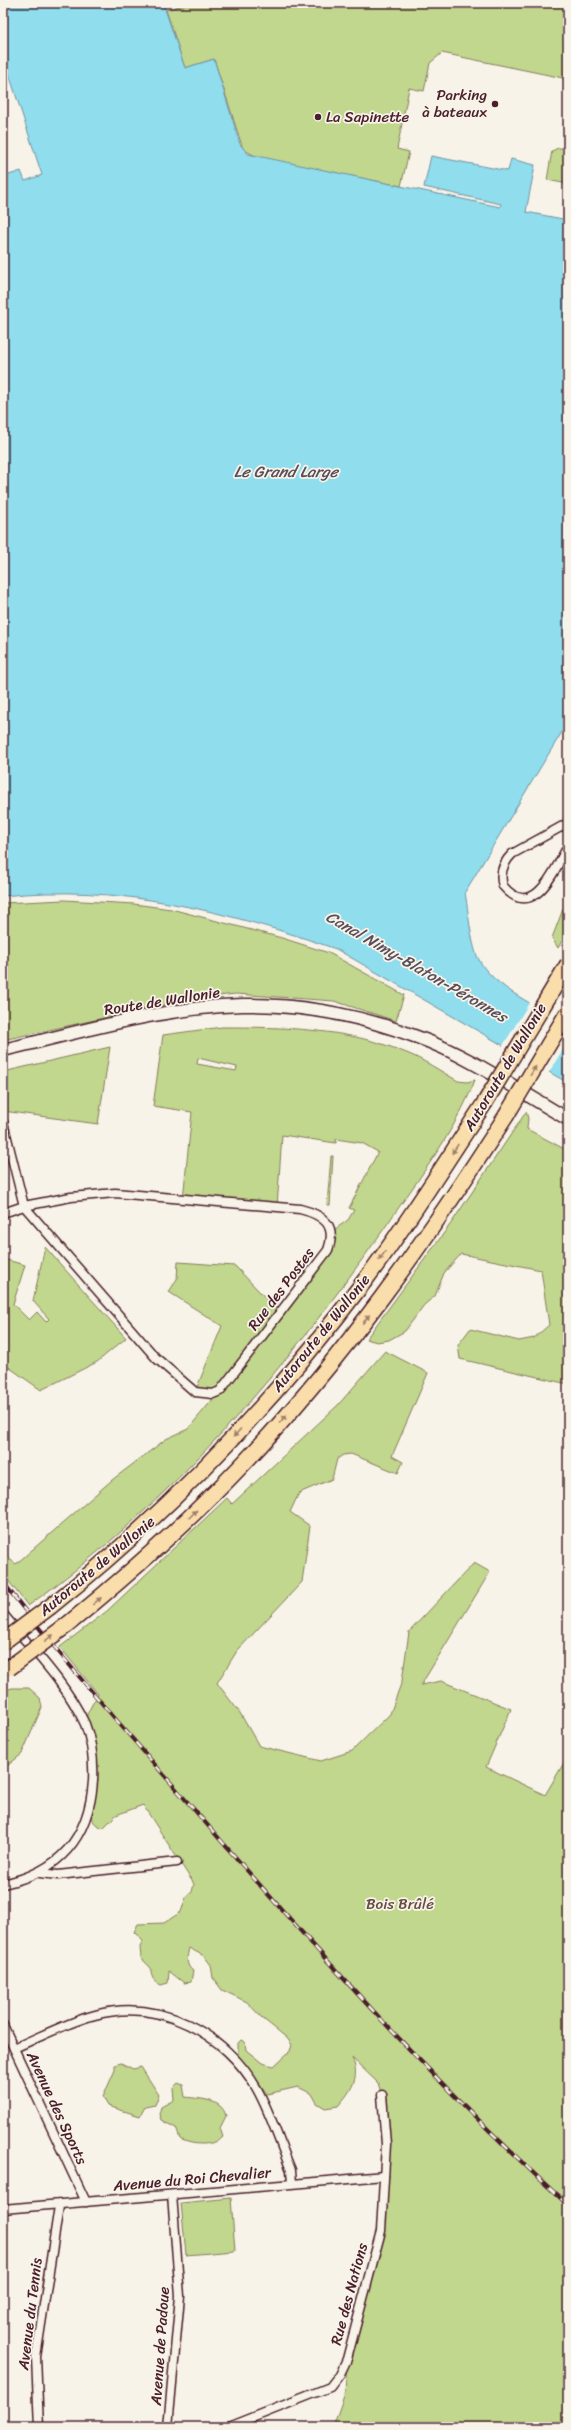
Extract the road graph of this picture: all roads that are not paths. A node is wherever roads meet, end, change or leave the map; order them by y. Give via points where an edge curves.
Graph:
1 (568, 823) edge
2 (568, 846) edge
3 (568, 964) edge
4 (568, 1012) edge
5 (3, 1050) edge
6 (568, 1119) edge
7 (3, 1122) edge
8 (24, 1206) junction
9 (3, 1213) edge
10 (3, 1614) edge
11 (3, 1642) edge
12 (6, 1670) edge
13 (177, 1862) dead end
14 (40, 1873) junction
15 (3, 1884) edge
16 (3, 2025) edge
17 (14, 2048) junction
18 (382, 2096) dead end
19 (384, 2176) junction
20 (292, 2183) junction
21 (172, 2195) junction
22 (86, 2202) junction
23 (59, 2206) junction
24 (3, 2209) edge
25 (245, 2424) edge
26 (39, 2427) edge
27 (168, 2427) edge
28 (229, 2427) edge

1 - 2 street via 512,854 502,869 503,886 516,896 534,896 544,887
3 -> 11 highway, Autoroute de Wallonie, bridge via 484,1104 422,1200 366,1279 298,1364 225,1446 150,1523 51,1606
12 -> 4 highway, Autoroute de Wallonie, bridge via 67,1626 167,1540 243,1465 316,1382 383,1297 439,1219 506,1116
5 - 6 main road, Route de Wallonie via 169,1013 207,1008 243,1005 314,1011 347,1016 418,1037 452,1052
7 - 8 street, Rue des Postes
8 - 8 street, Rue des Postes via 156,1358 190,1389 206,1394 220,1391 328,1250 332,1240 328,1223 315,1214 300,1210 115,1193 71,1197
8 - 9 street, Rue des Postes
10 - 14 street via 59,1683 84,1724 92,1751 92,1786 85,1822 72,1846
13 - 14 street via 58,1875
14 - 15 street
16 - 17 street, Avenue des Sports
17 - 20 street via 95,2015 111,2012 157,2014 189,2025 217,2041 240,2064 257,2090 290,2170
17 - 22 street, Avenue des Sports
18 - 19 street, Rue des Nations via 386,2144
19 - 20 street, Avenue du Roi Chevalier
19 - 25 street, Rue des Nations via 381,2231 347,2359 340,2374 330,2387
20 - 21 street, Avenue du Roi Chevalier
21 - 22 street, Avenue du Roi Chevalier
21 - 27 street, Avenue de Padoue via 180,2296
22 - 23 street, Avenue du Roi Chevalier
23 - 24 street, Avenue du Roi Chevalier
23 - 26 street, Avenue du Tennis via 36,2352
25 - 28 street, Rue des Nations

